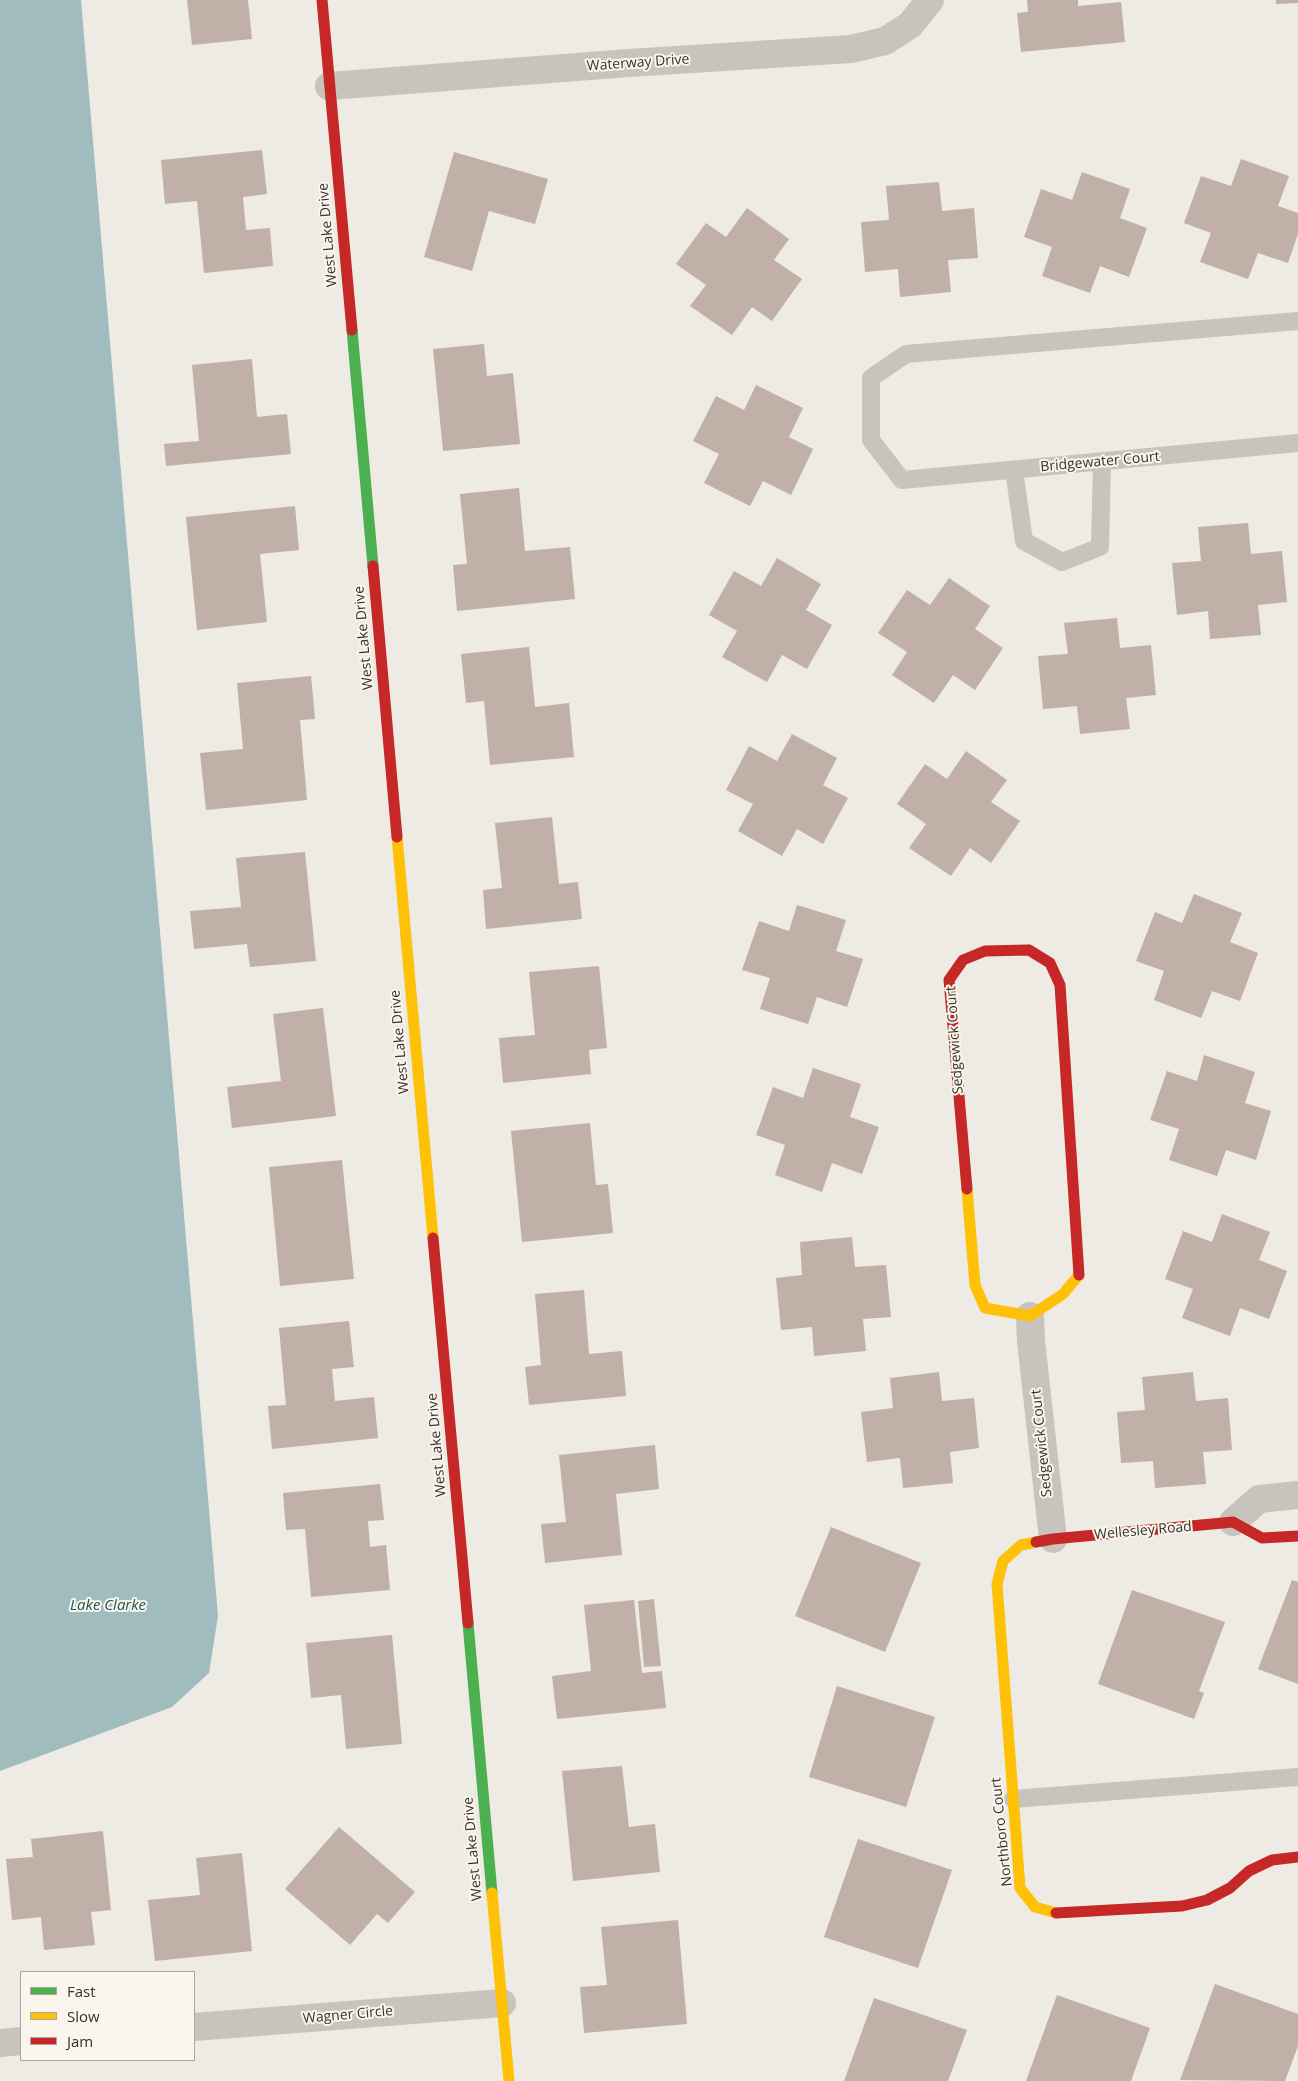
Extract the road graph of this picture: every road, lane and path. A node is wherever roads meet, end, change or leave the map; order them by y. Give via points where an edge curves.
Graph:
1 (322, 0) edge
2 (930, 0) edge
3 (329, 86) junction
4 (1298, 322) edge
5 (1298, 443) edge
6 (1102, 462) junction
7 (1014, 470) junction
8 (1030, 1316) junction
9 (1298, 1495) edge
10 (1234, 1522) junction
11 (1298, 1536) edge
12 (1053, 1539) junction
13 (1298, 1777) edge
14 (1013, 1799) junction
15 (1298, 1857) edge
16 (502, 2003) junction
17 (195, 2027) edge
18 (20, 2041) edge
19 (0, 2043) edge
20 (509, 2081) edge

1 - 3 street, West Lake Drive
2 - 3 street, Waterway Drive via 910,25 885,41 851,49
3 - 16 street, West Lake Drive
4 - 7 lane, Bridgewater Court via 906,354 871,378 872,440 902,480
5 - 6 lane, Bridgewater Court
6 - 7 lane, Bridgewater Court
6 - 7 lane via 1100,547 1062,562 1024,541
8 - 8 street, Sedgewick Court via 1063,1294 1079,1275 1060,985 1050,963 1030,950 985,951 962,960 949,980 975,1285 985,1308
8 - 12 street, Sedgewick Court
9 - 10 street via 1259,1500
10 - 11 street via 1262,1538
10 - 12 street, Wellesley Road
12 - 14 street, Northboro Court via 1021,1545 1003,1561 997,1584
13 - 14 lane
14 - 15 street, Northboro Court via 1020,1888 1035,1907 1060,1914 1182,1906 1207,1900 1230,1888 1249,1871 1272,1860
16 - 17 street, Wagner Circle
16 - 20 street, West Lake Drive
18 - 19 street

